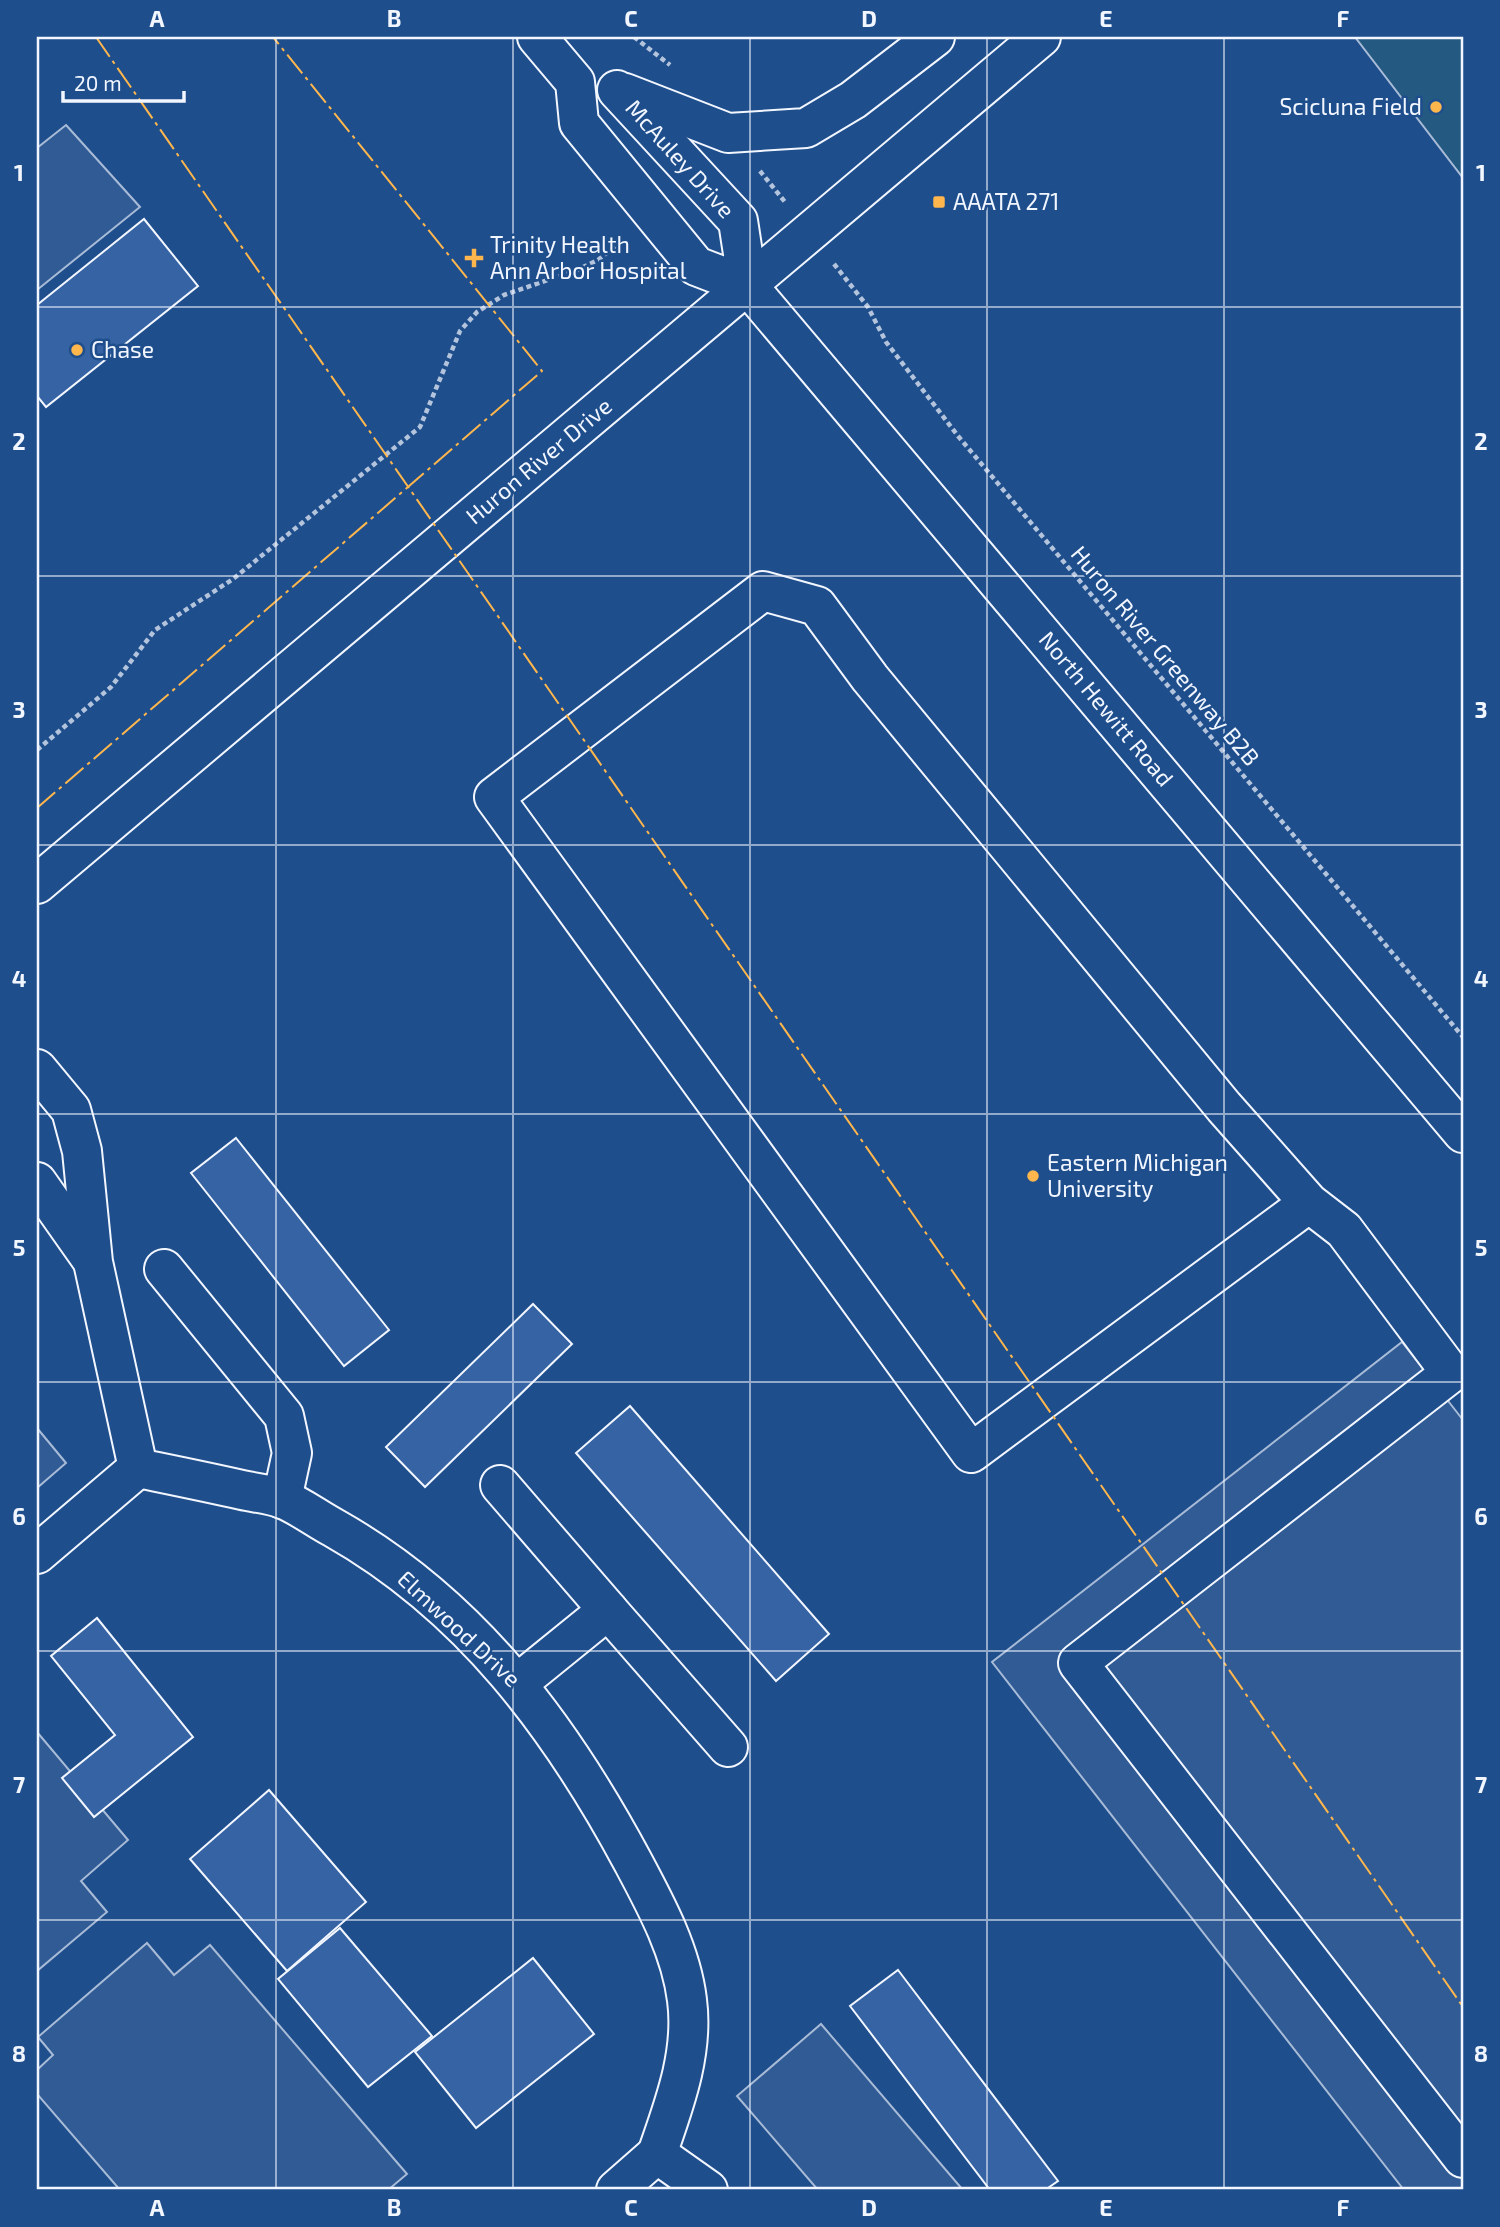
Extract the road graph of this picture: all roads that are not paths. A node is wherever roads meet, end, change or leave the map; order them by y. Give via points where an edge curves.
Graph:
1 (537, 37) edge
2 (935, 37) edge
3 (1041, 37) edge
4 (575, 82) junction
5 (617, 90) junction
6 (748, 286) junction
7 (37, 884) edge
8 (37, 1069) edge
9 (1463, 1133) edge
10 (37, 1182) edge
11 (1309, 1203) junction
12 (93, 1262) junction
13 (164, 1269) dead end
14 (1459, 1376) edge
15 (138, 1468) junction
16 (500, 1485) dead end
17 (282, 1499) junction
18 (37, 1553) edge
19 (608, 1610) junction
20 (518, 1683) junction
21 (729, 1746) dead end
22 (657, 2154) junction
23 (1463, 2158) edge
24 (616, 2190) edge
25 (708, 2190) edge

1 - 4 street
2 - 5 street via 853,100 806,128 728,133
3 - 6 street, Huron River Drive
4 - 5 street, McAuley Drive
4 - 6 street via 579,123 696,266
5 - 6 street, McAuley Drive via 738,221
6 - 7 street, Huron River Drive
6 - 9 street, North Hewitt Road
8 - 12 street via 71,1110 82,1151
10 - 12 street
11 - 11 street via 971,1453 494,797 763,591 817,606 878,688 1224,1107
11 - 14 street via 1344,1230
12 - 15 street
13 - 17 street via 284,1416 292,1453
14 - 23 street via 1078,1663
15 - 17 street, Elmwood Drive
15 - 18 street
16 - 19 street
17 - 20 street, Elmwood Drive via 355,1540 416,1584
19 - 20 street
19 - 21 street
20 - 22 street, Elmwood Drive via 579,1768 656,1904 679,1960 688,2000 689,2038 678,2092
22 - 24 street
22 - 25 street

